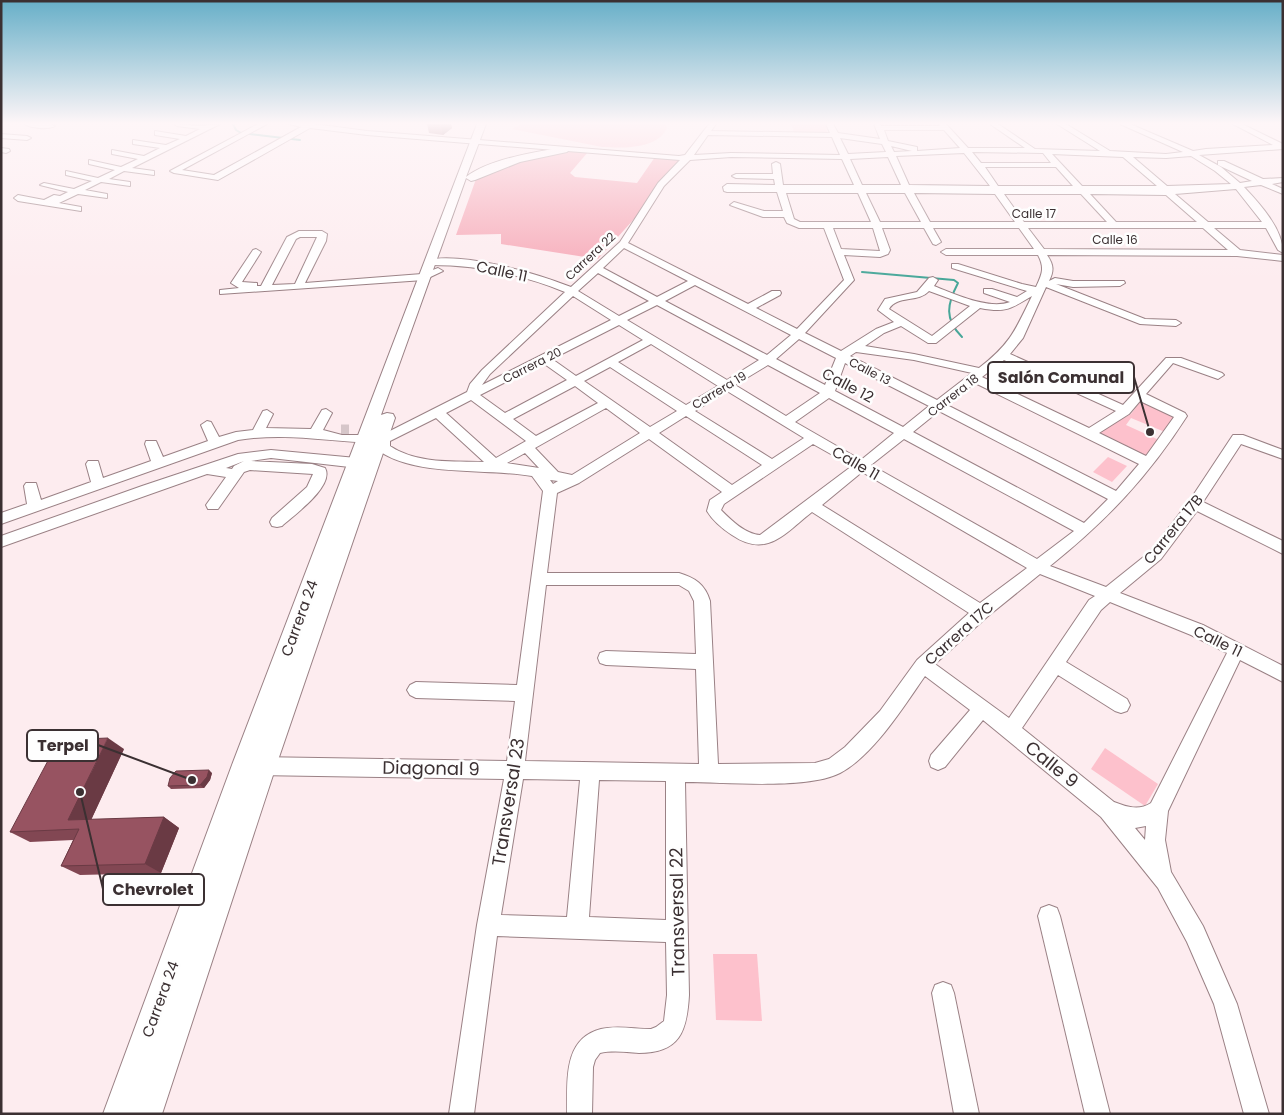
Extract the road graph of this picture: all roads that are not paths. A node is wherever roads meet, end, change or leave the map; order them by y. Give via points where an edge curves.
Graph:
1 (84, 176) edge
2 (104, 176) edge
3 (203, 176) edge
4 (218, 176) edge
5 (466, 176) edge
6 (475, 176) edge
7 (670, 176) edge
8 (737, 176) edge
9 (855, 176) edge
10 (901, 176) edge
11 (987, 176) edge
12 (1068, 176) edge
13 (1150, 176) edge
14 (1230, 176) edge
15 (1247, 176) edge
16 (777, 177) joint
17 (471, 178) joint
18 (98, 179) junction
19 (1283, 180) edge
20 (1261, 182) junction
21 (127, 184) dead end
22 (44, 185) dead end
23 (1243, 185) junction
24 (780, 188) junction
25 (861, 189) junction
26 (907, 189) junction
27 (996, 190) junction
28 (1166, 190) junction
29 (74, 191) junction
30 (1082, 191) junction
31 (1283, 192) edge
32 (104, 196) dead end
33 (18, 198) dead end
34 (1283, 198) edge
35 (734, 205) dead end
36 (78, 209) dead end
37 (788, 214) junction
38 (828, 225) junction
39 (927, 225) junction
40 (1022, 225) junction
41 (1114, 225) junction
42 (1269, 225) junction
43 (877, 226) junction
44 (1206, 226) junction
45 (936, 242) dead end
46 (623, 244) junction
47 (1040, 251) junction
48 (256, 252) dead end
49 (839, 252) junction
50 (946, 252) dead end
51 (1237, 253) junction
52 (1281, 254) edge
53 (955, 266) dead end
54 (434, 268) junction
55 (596, 268) junction
56 (1108, 275) dead end
57 (696, 281) junction
58 (1044, 283) junction
59 (1120, 283) dead end
60 (266, 287) junction
61 (298, 287) junction
62 (571, 291) junction
63 (988, 291) dead end
64 (224, 292) dead end
65 (776, 293) dead end
66 (658, 301) junction
67 (1015, 303) junction
68 (979, 304) junction
69 (748, 308) junction
70 (620, 320) junction
71 (902, 322) junction
72 (1176, 323) dead end
73 (798, 334) junction
74 (651, 340) junction
75 (855, 348) junction
76 (1003, 355) junction
77 (842, 356) junction
78 (545, 358) junction
79 (768, 360) junction
80 (610, 362) junction
81 (978, 375) junction
82 (1218, 375) dead end
83 (576, 380) junction
84 (727, 385) junction
85 (828, 392) junction
86 (472, 395) junction
87 (1138, 395) junction
88 (607, 403) junction
89 (939, 406) junction
90 (686, 410) junction
91 (1125, 411) junction
92 (437, 412) junction
93 (326, 413) dead end
94 (267, 414) dead end
95 (504, 419) junction
96 (786, 422) junction
97 (207, 425) dead end
98 (258, 432) junction
99 (650, 433) junction
100 (904, 433) junction
101 (1089, 434) junction
102 (354, 435) junction
103 (813, 438) junction
104 (215, 442) junction
105 (151, 444) dead end
106 (532, 445) junction
107 (1283, 455) edge
108 (158, 462) junction
109 (1147, 462) junction
110 (93, 464) dead end
111 (363, 464) junction
112 (497, 466) junction
113 (773, 466) junction
114 (862, 466) junction
115 (206, 469) junction
116 (236, 474) junction
117 (552, 483) junction
118 (98, 484) junction
119 (31, 486) dead end
120 (732, 492) junction
121 (1118, 498) junction
122 (810, 504) junction
123 (1195, 504) junction
124 (213, 506) dead end
125 (35, 507) junction
126 (1, 519) edge
127 (277, 522) dead end
128 (1085, 530) junction
129 (1, 542) edge
130 (1283, 548) edge
131 (1038, 567) junction
132 (538, 579) junction
133 (1108, 594) junction
134 (981, 612) junction
135 (1237, 650) junction
136 (606, 658) dead end
137 (704, 662) junction
138 (923, 665) junction
139 (1056, 665) junction
140 (1283, 675) edge
141 (416, 690) dead end
142 (523, 693) junction
143 (1121, 705) dead end
144 (982, 708) junction
145 (1011, 730) junction
146 (938, 761) dead end
147 (254, 765) junction
148 (515, 769) junction
149 (590, 770) junction
150 (675, 771) junction
151 (709, 772) junction
152 (1108, 810) junction
153 (1158, 810) junction
154 (1165, 881) junction
155 (1049, 916) dead end
156 (488, 925) junction
157 (576, 928) junction
158 (678, 931) junction
159 (942, 993) dead end
160 (119, 1114) edge
161 (146, 1114) edge
162 (461, 1114) edge
163 (579, 1114) edge
164 (967, 1114) edge
165 (1098, 1114) edge
166 (1257, 1114) edge

1 - 18 street
2 - 18 street
3 - 4 street
5 - 54 main road, Carrera 24
6 - 17 main road
7 - 46 street, Carrera 22
8 - 16 street
9 - 25 street
10 - 26 street
11 - 27 street
12 - 30 street
13 - 28 street
14 - 23 street
15 - 20 street
16 - 24 street
17 - 54 main road, Carrera 24
18 - 21 street
18 - 29 street
19 - 20 street
20 - 23 street
20 - 31 street
22 - 29 street
23 - 28 street
23 - 34 street
23 - 42 street
24 - 24 street via 727,187 727,189
24 - 25 street
24 - 37 street
25 - 26 street
25 - 43 street
26 - 27 street
26 - 27 street via 949,184
26 - 39 street
27 - 30 street
27 - 40 street
28 - 30 street
28 - 44 street
29 - 32 street
29 - 33 street via 45,203
29 - 36 street via 50,204
30 - 41 street
35 - 37 street via 763,214
37 - 38 street, Calle 17 via 791,223
38 - 43 street, Calle 17
38 - 49 street
39 - 40 street, Calle 17
39 - 43 street, Calle 17
39 - 45 street
40 - 41 street, Calle 17
40 - 47 street
41 - 44 street, Calle 17
42 - 44 street, Calle 17
42 - 52 street
43 - 49 street via 885,252
44 - 51 street
46 - 55 street, Carrera 22
46 - 57 street, Calle 13
47 - 50 street, Calle 16
47 - 51 street, Calle 16
47 - 58 street via 1048,264
48 - 60 street via 236,283
49 - 73 street, Carrera 19 via 849,280
51 - 52 street, Calle 16
53 - 58 street via 1020,287
54 - 61 street, Calle 11
54 - 62 street, Calle 11 via 495,267
54 - 102 main road, Carrera 24
55 - 62 street, Carrera 22
55 - 66 street, Calle 12
56 - 58 street via 1063,276
57 - 66 street, Carrera 20
57 - 69 street, Calle 13
58 - 59 street
58 - 67 street
58 - 72 street via 1144,322
58 - 76 street, Carrera 18 via 1018,338
60 - 61 street, Calle 11
60 - 61 street via 292,237 322,234
60 - 64 street
62 - 70 street, Calle 11
62 - 86 street, Carrera 22 via 486,372
63 - 67 street
65 - 69 street
66 - 70 street, Carrera 20
66 - 79 street, Calle 12
67 - 68 street via 997,307
68 - 71 street via 932,341
68 - 71 street via 930,284 918,295 899,296 883,308
69 - 73 street, Calle 13
70 - 74 street, Calle 11
70 - 78 street, Carrera 20
71 - 75 street via 880,331
73 - 77 street, Calle 13
73 - 79 street, Carrera 19
74 - 80 street
74 - 84 street, Calle 11
75 - 77 street
75 - 81 street via 914,357
76 - 81 street, Carrera 18
76 - 91 street
77 - 85 street
77 - 89 street, Calle 13
78 - 83 street
78 - 86 street, Carrera 20
79 - 84 street, Carrera 19
79 - 85 street, Calle 12
80 - 83 street
80 - 90 street
81 - 89 street, Carrera 18
81 - 101 street
82 - 87 street via 1170,360
83 - 88 street
83 - 95 street
84 - 90 street, Carrera 19
84 - 96 street, Calle 11
85 - 96 street
85 - 100 street, Calle 12
86 - 92 street, Carrera 20
86 - 95 street
87 - 91 street
87 - 109 street, Carrera 17C via 1181,416
88 - 99 street
88 - 106 street
89 - 100 street, Carrera 18
89 - 121 street, Calle 13
90 - 99 street, Carrera 19
90 - 113 street
91 - 101 street
92 - 102 street, Carrera 20
92 - 112 street
93 - 102 street
94 - 98 street
95 - 106 street
96 - 103 street, Calle 11
97 - 104 street
98 - 102 street
98 - 104 street
99 - 117 street, Carrera 19 via 574,480
99 - 120 street
100 - 114 street, Carrera 18
100 - 128 street, Calle 12
101 - 109 street
102 - 111 main road, Carrera 24
102 - 112 street via 396,456 432,464
103 - 113 street
103 - 114 street, Calle 11
104 - 108 street
105 - 108 street
106 - 112 street
106 - 117 street
107 - 123 street, Carrera 17B via 1238,438
108 - 118 street
109 - 121 street, Carrera 17C
110 - 118 street
111 - 115 street via 271,454 244,457
111 - 147 main road, Carrera 24
112 - 117 street via 537,473
113 - 120 street
114 - 122 street, Carrera 18
114 - 131 street, Calle 11
115 - 116 street
115 - 129 street
116 - 124 street
116 - 127 street via 248,465 320,471 321,479 315,488
117 - 132 street, Transversal 23
118 - 125 street
119 - 125 street
120 - 122 street, Carrera 18 via 715,504 714,511 748,539 758,541
121 - 128 street, Carrera 17C
122 - 134 street
123 - 130 street
123 - 133 street, Carrera 17B via 1156,555
125 - 126 street
128 - 131 street, Carrera 17C
131 - 133 street, Calle 11
131 - 134 street, Carrera 17C
132 - 137 street via 679,579 689,582 700,592 702,601
132 - 142 street, Transversal 23
133 - 135 street, Calle 11
133 - 139 street, Carrera 17B via 1095,605
134 - 138 street, Carrera 17C
135 - 140 street, Calle 11
135 - 153 street
136 - 137 street
137 - 151 street
138 - 144 street, Calle 9
138 - 151 street, Carrera 17C via 886,717 852,753 834,766 815,772
139 - 143 street
139 - 145 street, Carrera 17B
141 - 142 street
142 - 148 street, Transversal 23
144 - 145 street, Calle 9
144 - 146 street
145 - 152 street, Calle 9
147 - 148 street, Diagonal 9
147 - 160 main road, Carrera 24
147 - 161 main road, Carrera 24
148 - 149 street, Diagonal 9
148 - 156 street, Transversal 23
149 - 150 street, Diagonal 9
149 - 157 street
150 - 151 street, Diagonal 9
150 - 158 street, Transversal 22
152 - 153 street via 1131,819 1150,817
152 - 154 street, Calle 9
153 - 154 street via 1153,839
154 - 166 street via 1195,934 1225,1004
155 - 165 street
156 - 157 street
156 - 162 street, Transversal 23
157 - 158 street
158 - 163 street, Transversal 22 via 677,1014 669,1034 653,1040 596,1042 586,1052 582,1063
159 - 164 street

